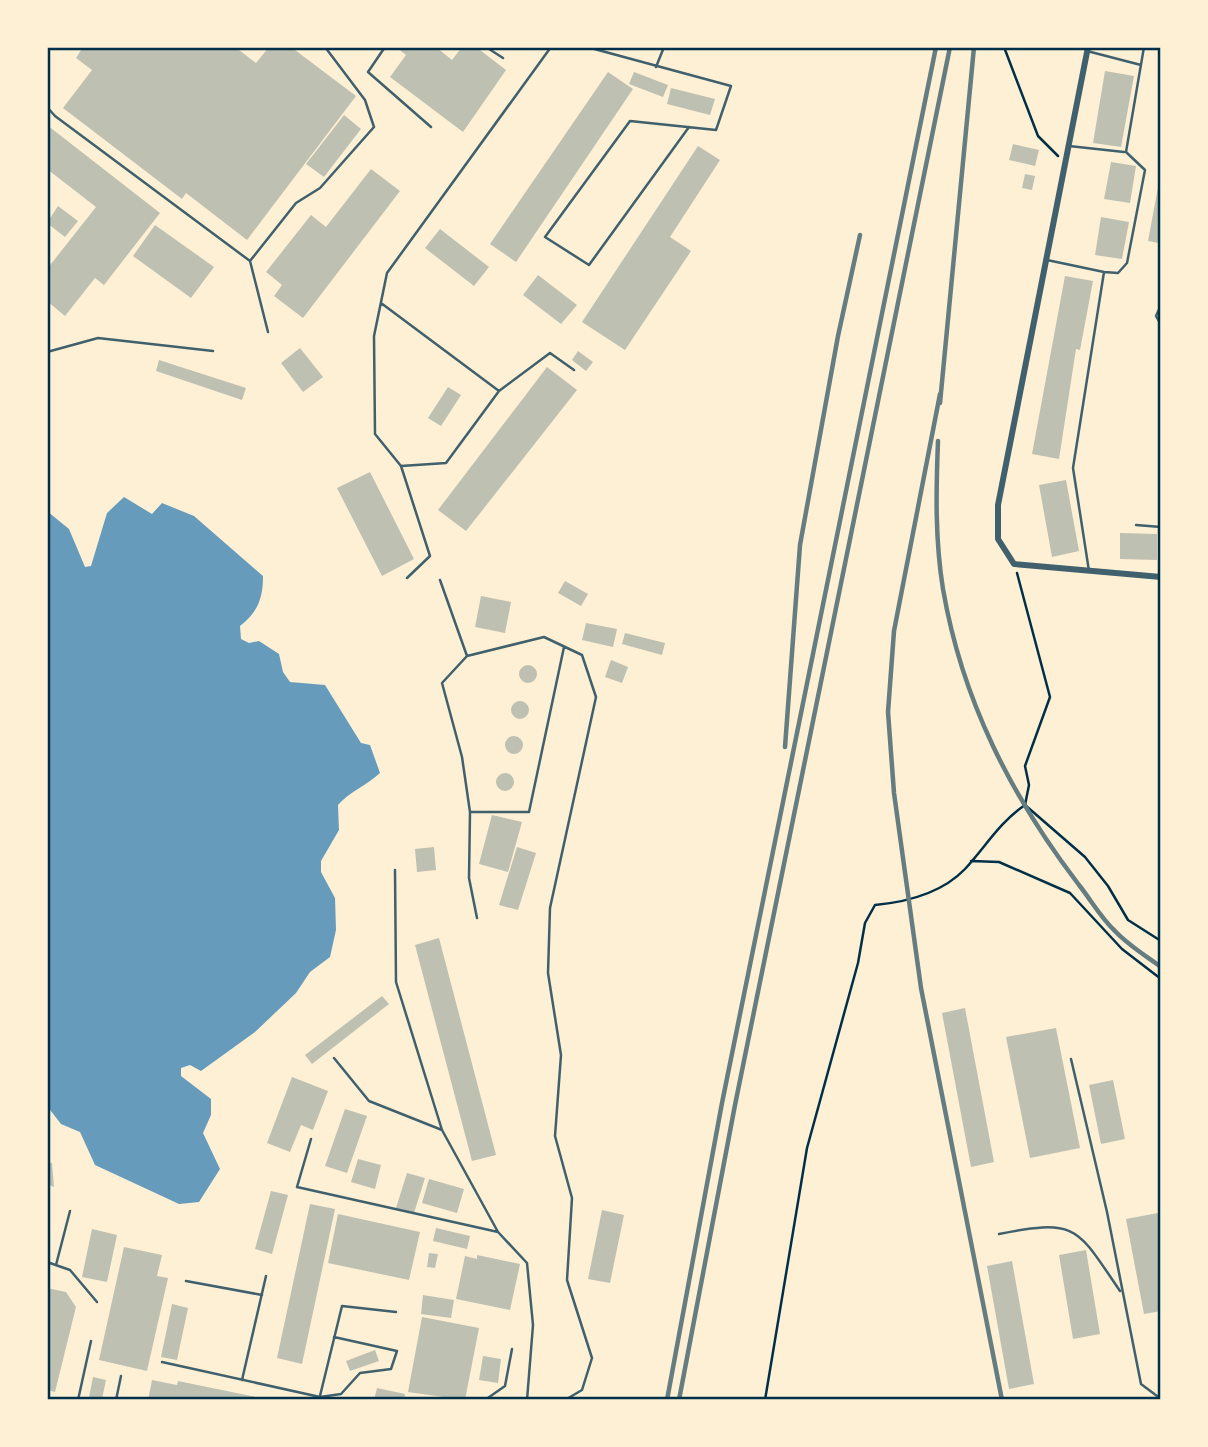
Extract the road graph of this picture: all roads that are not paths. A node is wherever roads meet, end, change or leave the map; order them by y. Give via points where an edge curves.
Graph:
1 (325, 47) edge
2 (385, 47) edge
3 (486, 47) edge
4 (551, 47) edge
5 (587, 47) edge
6 (664, 47) edge
7 (1144, 47) edge
8 (1088, 49) edge
9 (503, 58) dead end
10 (1141, 65) junction
11 (656, 67) junction
12 (47, 107) edge
13 (431, 127) dead end
14 (689, 127) junction
15 (1069, 146) junction
16 (1126, 152) junction
17 (1046, 260) junction
18 (250, 261) junction
19 (1104, 272) junction
20 (381, 303) junction
21 (1161, 305) edge
22 (1161, 325) edge
23 (268, 332) dead end
24 (213, 351) dead end
25 (47, 352) edge
26 (574, 370) dead end
27 (499, 391) junction
28 (401, 466) junction
29 (1136, 525) dead end
30 (1161, 527) edge
31 (1089, 570) junction
32 (1161, 577) edge
33 (407, 578) dead end
34 (440, 580) dead end
35 (564, 647) junction
36 (467, 656) junction
37 (470, 812) junction
38 (395, 870) dead end
39 (477, 918) dead end
40 (334, 1058) dead end
41 (1071, 1059) dead end
42 (442, 1130) junction
43 (312, 1139) dead end
44 (70, 1211) dead end
45 (498, 1232) junction
46 (999, 1234) dead end
47 (47, 1262) edge
48 (56, 1265) junction
49 (266, 1276) dead end
50 (186, 1281) dead end
51 (1121, 1294) junction
52 (262, 1295) junction
53 (97, 1302) dead end
54 (397, 1312) dead end
55 (334, 1337) junction
56 (91, 1340) dead end
57 (512, 1349) dead end
58 (162, 1362) dead end
59 (121, 1376) dead end
60 (242, 1380) junction
61 (320, 1399) edge
62 (1161, 1399) edge
63 (78, 1400) edge
64 (116, 1400) edge
65 (485, 1400) edge
66 (527, 1400) edge
67 (565, 1400) edge

1 - 18 lane via 365,100 374,127 320,188 296,203
2 - 13 lane via 368,72
3 - 9 lane
4 - 20 lane via 387,273
5 - 11 lane
6 - 11 lane
7 - 10 lane
8 - 10 lane
8 - 15 street
10 - 16 lane
11 - 14 lane via 731,86 716,130
12 - 18 lane
14 - 14 lane via 630,121 545,237 589,265
15 - 16 lane
15 - 17 street
16 - 19 lane via 1145,170 1127,262 1118,273
17 - 19 lane
17 - 31 street via 998,505 998,539 1014,564
18 - 23 lane
19 - 31 lane via 1073,468
20 - 27 lane
20 - 28 lane via 374,336 376,434
21 - 22 lane via 1156,316
24 - 25 lane via 98,338
26 - 27 lane via 550,353
27 - 28 lane via 446,463
28 - 33 lane via 430,556
29 - 30 lane
31 - 32 street
34 - 36 lane
35 - 36 lane via 544,637
35 - 37 lane via 529,812
35 - 67 lane via 582,655 596,697 550,908 548,973 561,1055 555,1136 572,1198 567,1280 592,1358 582,1391
36 - 37 lane via 442,682 462,757
37 - 39 lane via 469,878
38 - 42 lane via 396,982
40 - 42 lane via 369,1101
41 - 51 lane
42 - 45 lane
43 - 45 lane via 297,1187
44 - 48 lane
45 - 66 lane via 527,1263 533,1325
46 - 51 lane via 1060,1226 1084,1238
47 - 48 lane
48 - 53 lane via 70,1270
49 - 52 lane
50 - 52 lane
51 - 62 lane via 1141,1384
52 - 60 lane
54 - 55 lane via 342,1306
55 - 61 lane
55 - 61 lane via 397,1351 391,1368 360,1373 341,1394
56 - 63 lane
57 - 65 lane via 505,1386
58 - 60 lane
59 - 64 lane
60 - 61 lane

